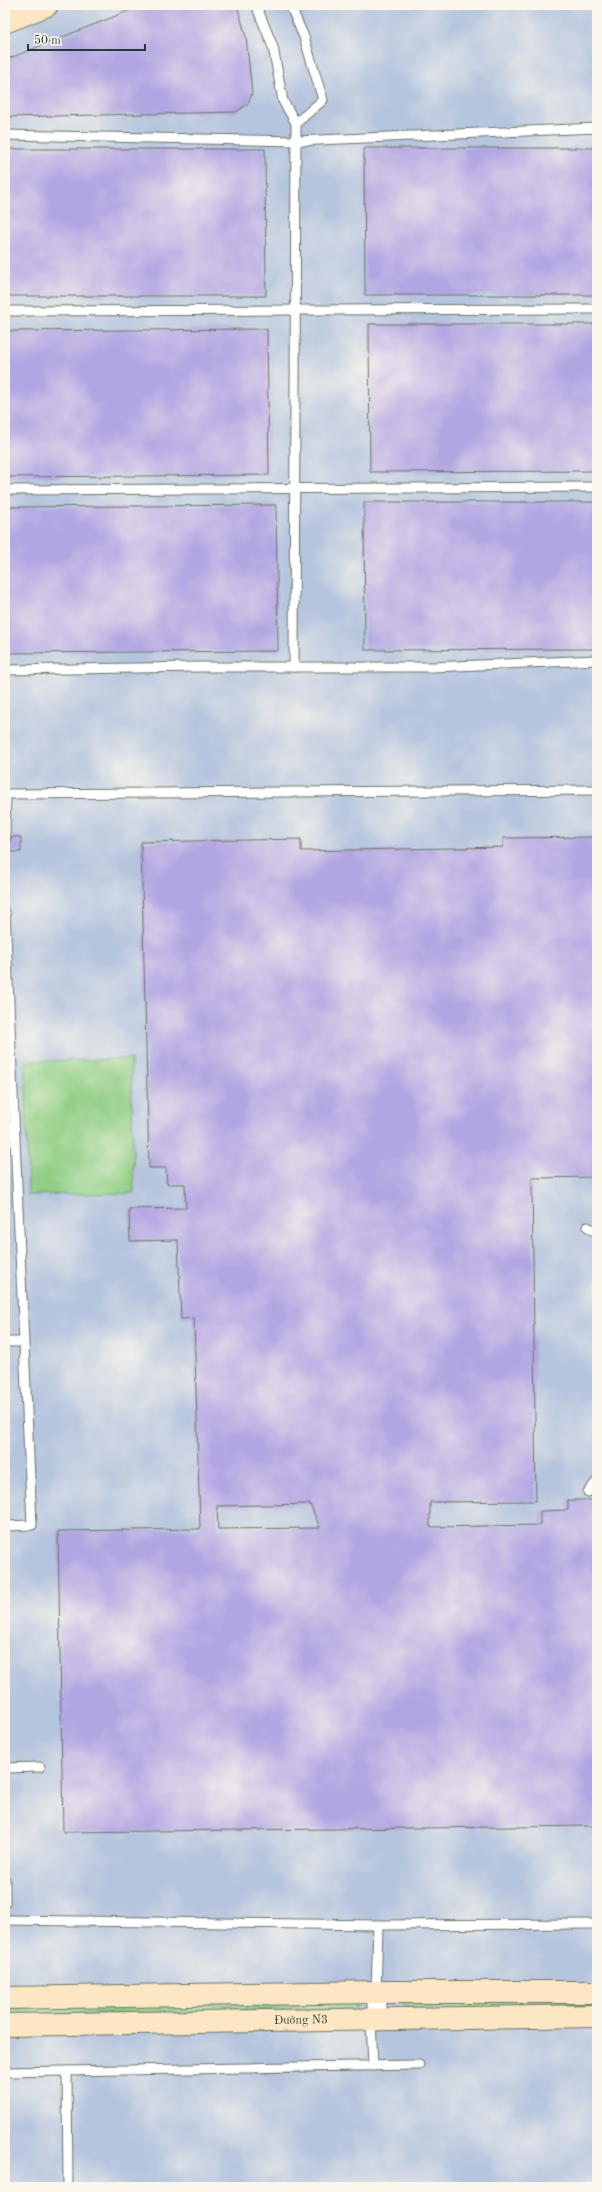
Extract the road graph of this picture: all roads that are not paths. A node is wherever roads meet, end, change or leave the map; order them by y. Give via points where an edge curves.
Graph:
1 (11, 5) edge
2 (256, 5) edge
3 (290, 5) edge
4 (41, 6) edge
5 (5, 8) edge
6 (5, 22) edge
7 (296, 123) junction
8 (597, 128) edge
9 (5, 135) edge
10 (296, 141) junction
11 (597, 309) edge
12 (5, 311) edge
13 (295, 311) junction
14 (597, 487) edge
15 (5, 490) edge
16 (295, 490) junction
17 (597, 660) edge
18 (294, 667) junction
19 (5, 670) edge
20 (597, 790) edge
21 (5, 794) edge
22 (5, 838) edge
23 (5, 912) edge
24 (588, 1227) dead end
25 (597, 1233) edge
26 (5, 1342) edge
27 (24, 1342) junction
28 (597, 1481) edge
29 (588, 1492) dead end
30 (5, 1526) edge
31 (5, 1768) edge
32 (40, 1768) dead end
33 (5, 1880) edge
34 (5, 1903) edge
35 (5, 1920) edge
36 (597, 1924) edge
37 (378, 1925) junction
38 (376, 1992) junction
39 (597, 1992) edge
40 (5, 1998) edge
41 (597, 2016) edge
42 (374, 2019) junction
43 (5, 2024) edge
44 (419, 2065) dead end
45 (373, 2066) junction
46 (67, 2071) junction
47 (5, 2072) edge
48 (68, 2187) edge

1 - 5 street
2 - 7 lane via 273,47 283,101
3 - 7 lane via 304,38 323,100
4 - 6 street
7 - 10 lane
8 - 10 lane
9 - 10 lane
10 - 13 lane
11 - 13 lane
12 - 13 lane
13 - 16 lane
14 - 16 lane
15 - 16 lane
16 - 18 lane
17 - 18 lane via 432,667
18 - 19 lane
20 - 21 lane
21 - 22 lane
23 - 27 lane
24 - 25 lane
26 - 27 lane
27 - 30 lane via 32,1525
28 - 29 lane
31 - 32 lane
33 - 34 lane
35 - 37 lane
36 - 37 lane
37 - 38 lane
38 - 39 street
38 - 40 street
38 - 42 street
41 - 42 street, Đường N3
42 - 43 street, Đường N3
42 - 45 lane
44 - 45 lane
45 - 46 lane
46 - 47 lane
46 - 48 lane

